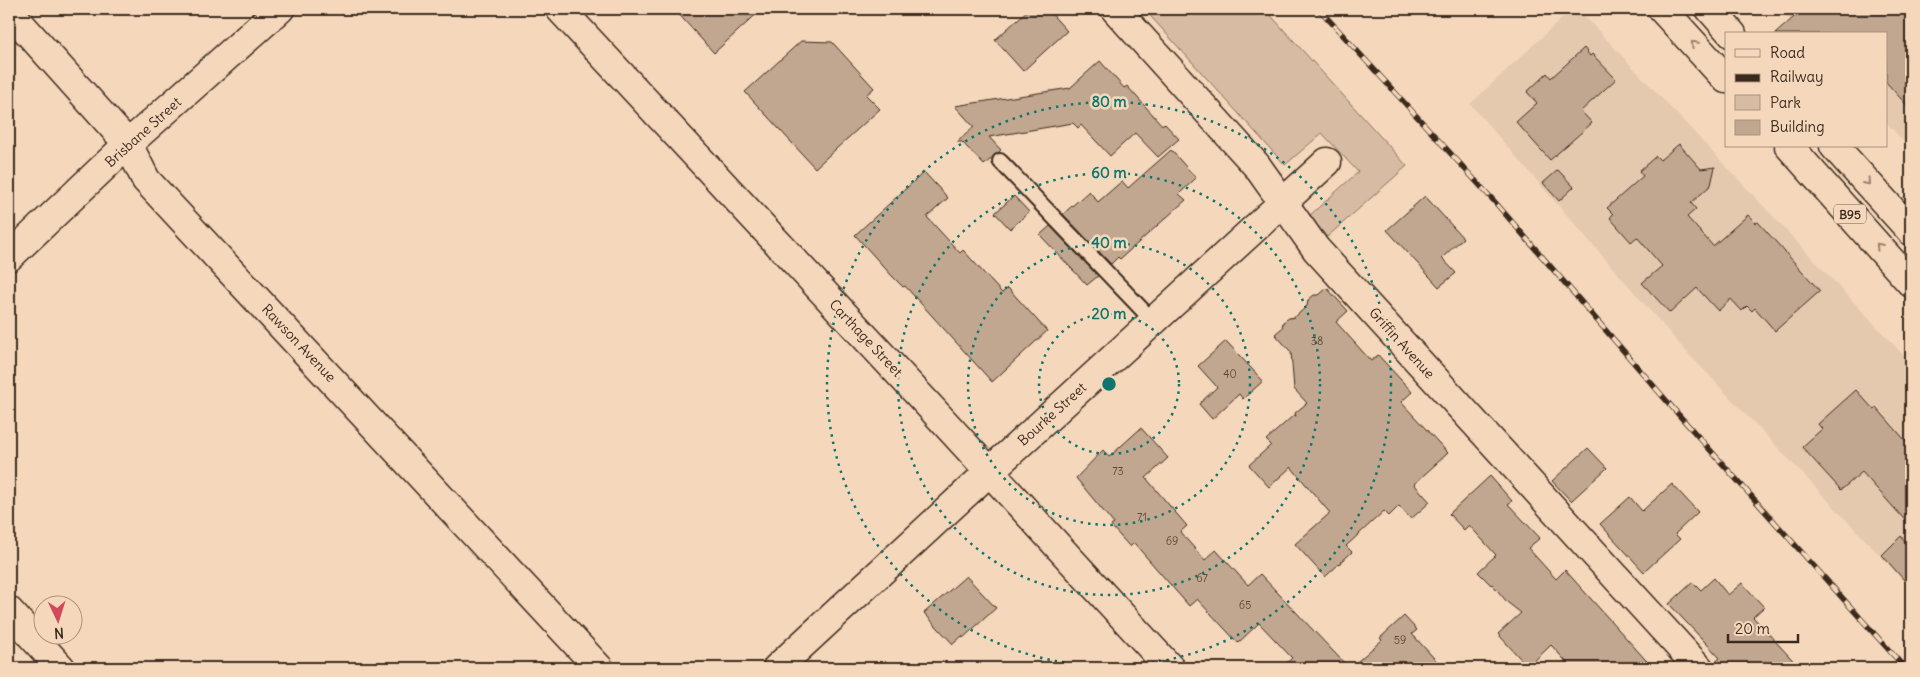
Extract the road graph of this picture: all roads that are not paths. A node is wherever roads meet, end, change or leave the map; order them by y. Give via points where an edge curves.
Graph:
1 (280, 9) edge
2 (560, 9) edge
3 (1115, 9) edge
4 (1662, 9) edge
5 (1710, 9) edge
6 (9, 11) edge
7 (1730, 32) edge
8 (1725, 78) edge
9 (128, 144) junction
10 (1791, 148) edge
11 (1836, 148) edge
12 (1000, 161) dead end
13 (1327, 162) dead end
14 (1284, 204) junction
15 (1911, 231) edge
16 (9, 257) edge
17 (1911, 282) edge
18 (1154, 322) junction
19 (990, 471) junction
20 (9, 611) edge
21 (61, 668) edge
22 (599, 668) edge
23 (777, 668) edge
24 (1170, 668) edge
25 (1699, 668) edge

1 - 9 street, Brisbane Street
2 - 19 street, Carthage Street
3 - 14 street, Griffin Avenue via 1257,166
8 -> 4 street
5 - 7 street
6 - 9 street, Rawson Avenue
9 - 16 street, Brisbane Street
9 - 22 street, Rawson Avenue via 146,180
17 -> 10 street, B95
11 -> 15 street, B95
12 - 18 lane
13 - 14 street, Bourke Street
14 - 18 street, Bourke Street
14 - 25 street, Griffin Avenue via 1316,249
18 - 19 street, Bourke Street
19 - 23 street, Bourke Street
19 - 24 street, Carthage Street
20 - 21 street

